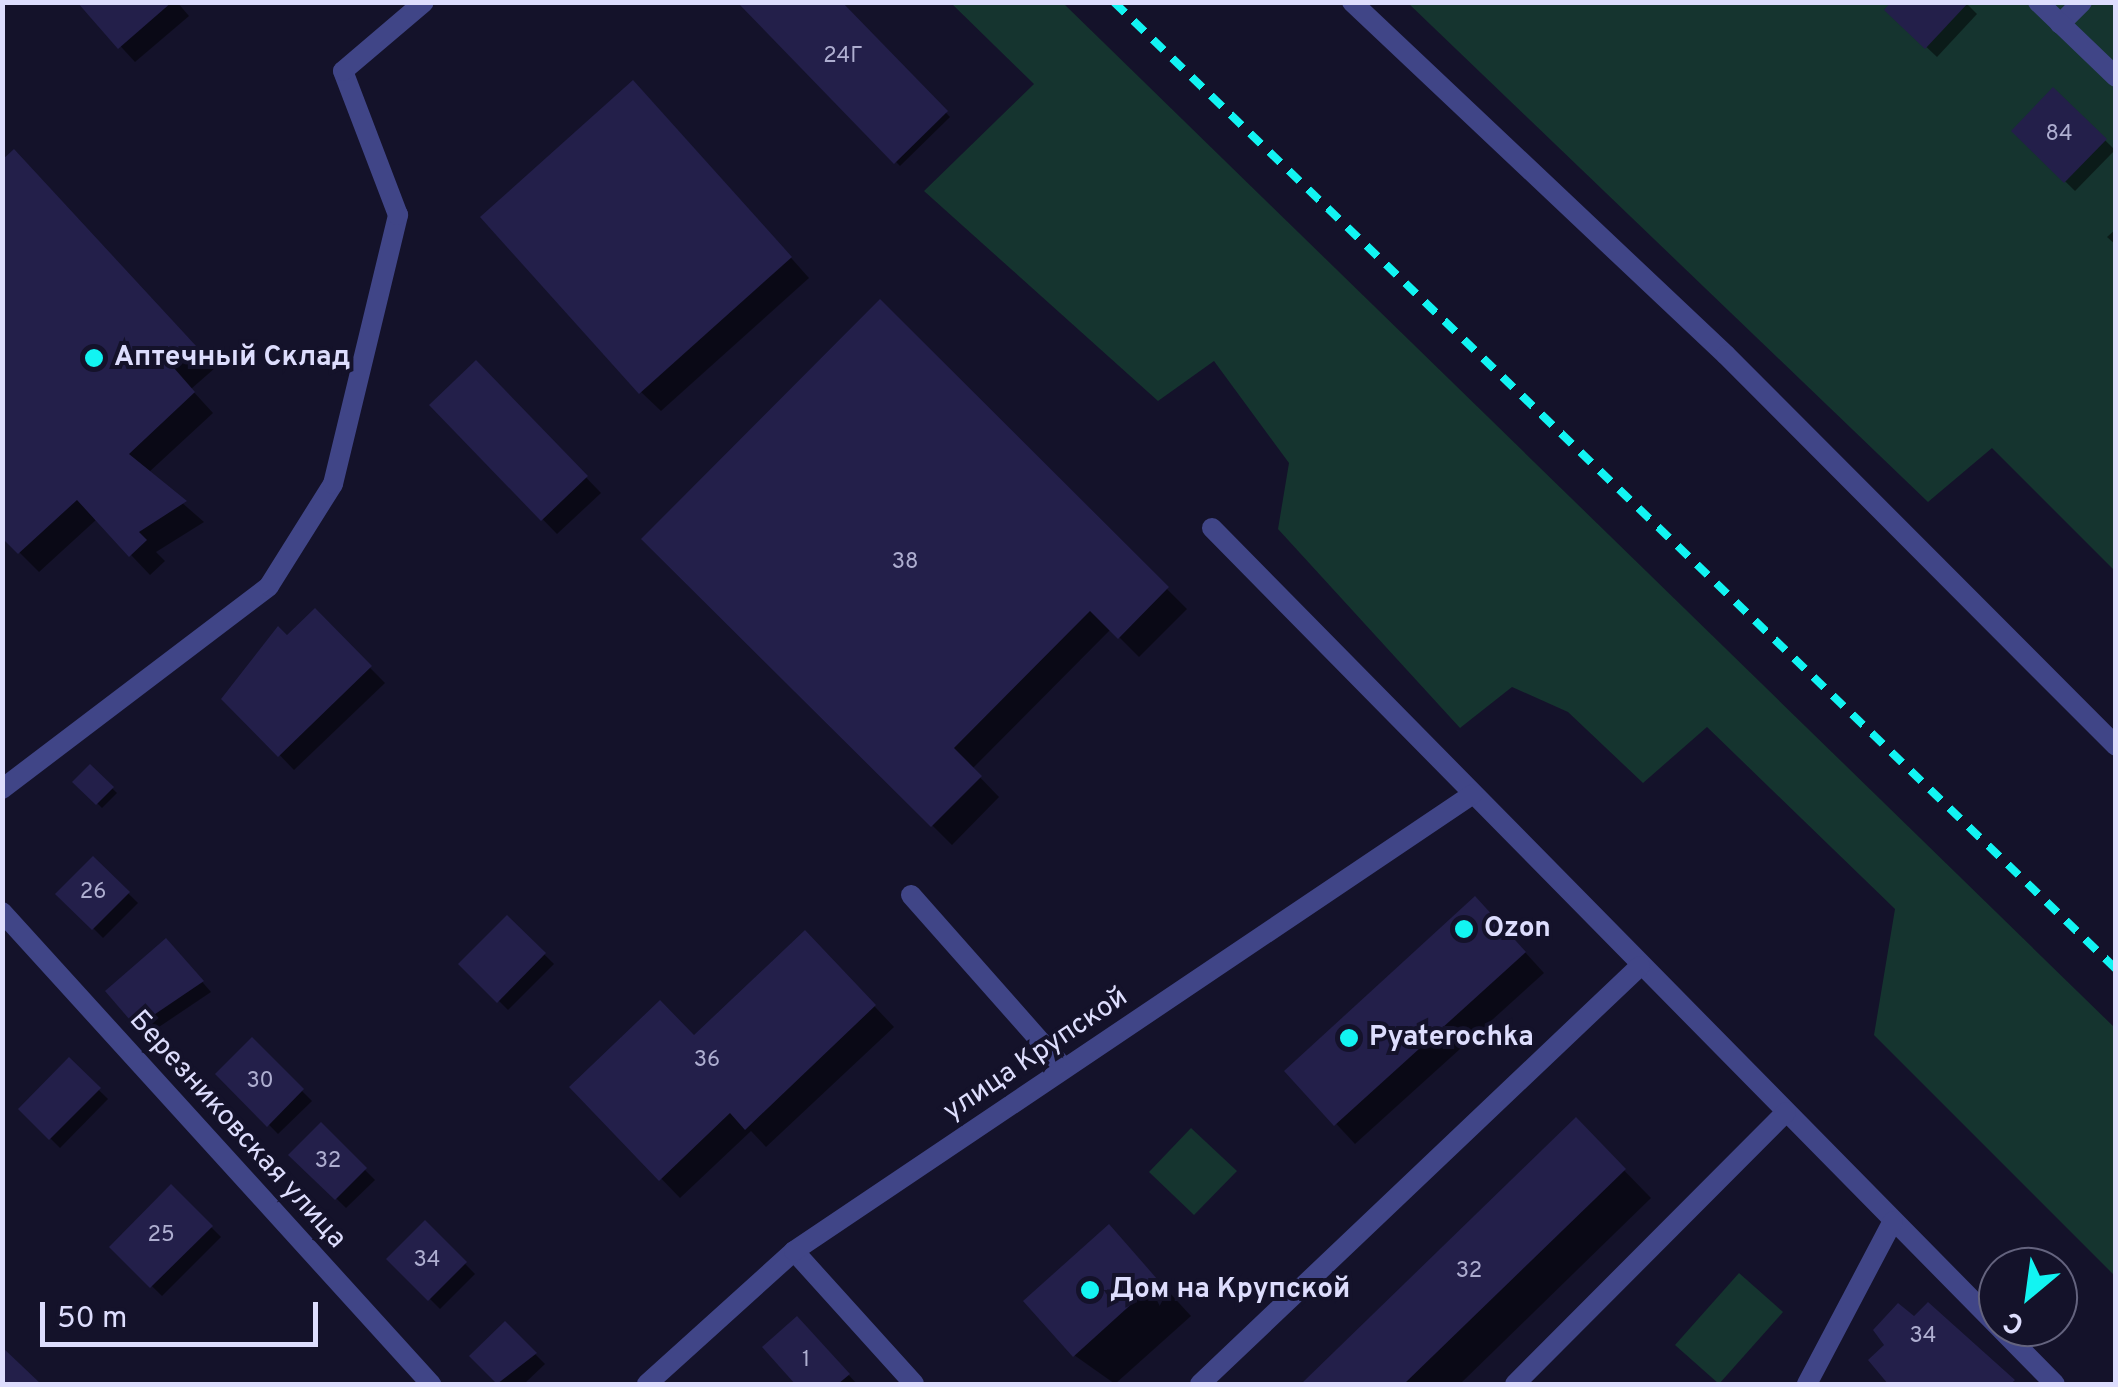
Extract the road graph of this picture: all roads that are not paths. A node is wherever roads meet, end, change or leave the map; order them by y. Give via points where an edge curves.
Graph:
1 (424, 2) edge
2 (1352, 2) edge
3 (2038, 2) edge
4 (2082, 2) edge
5 (2060, 24) junction
6 (2116, 77) edge
7 (1212, 528) dead end
8 (2116, 746) edge
9 (2, 790) edge
10 (1473, 794) junction
11 (910, 896) dead end
12 (2, 912) edge
13 (1640, 966) junction
14 (1064, 1068) junction
15 (1786, 1112) junction
16 (1893, 1221) junction
17 (794, 1251) junction
18 (431, 1384) edge
19 (647, 1384) edge
20 (914, 1384) edge
21 (1200, 1384) edge
22 (1515, 1384) edge
23 (1807, 1384) edge
24 (2055, 1384) edge

1 - 9 street via 343,71 398,215 333,484 269,586
2 - 8 street via 1726,355
3 - 5 street
4 - 5 street
5 - 6 street
7 - 10 street
10 - 13 street
10 - 14 street, улица Крупской
11 - 14 street
12 - 18 street, Березниковская улица
13 - 15 street
13 - 21 street
14 - 17 street, улица Крупской
15 - 16 street
15 - 22 street
16 - 23 street
16 - 24 street
17 - 19 street, улица Крупской
17 - 20 street

